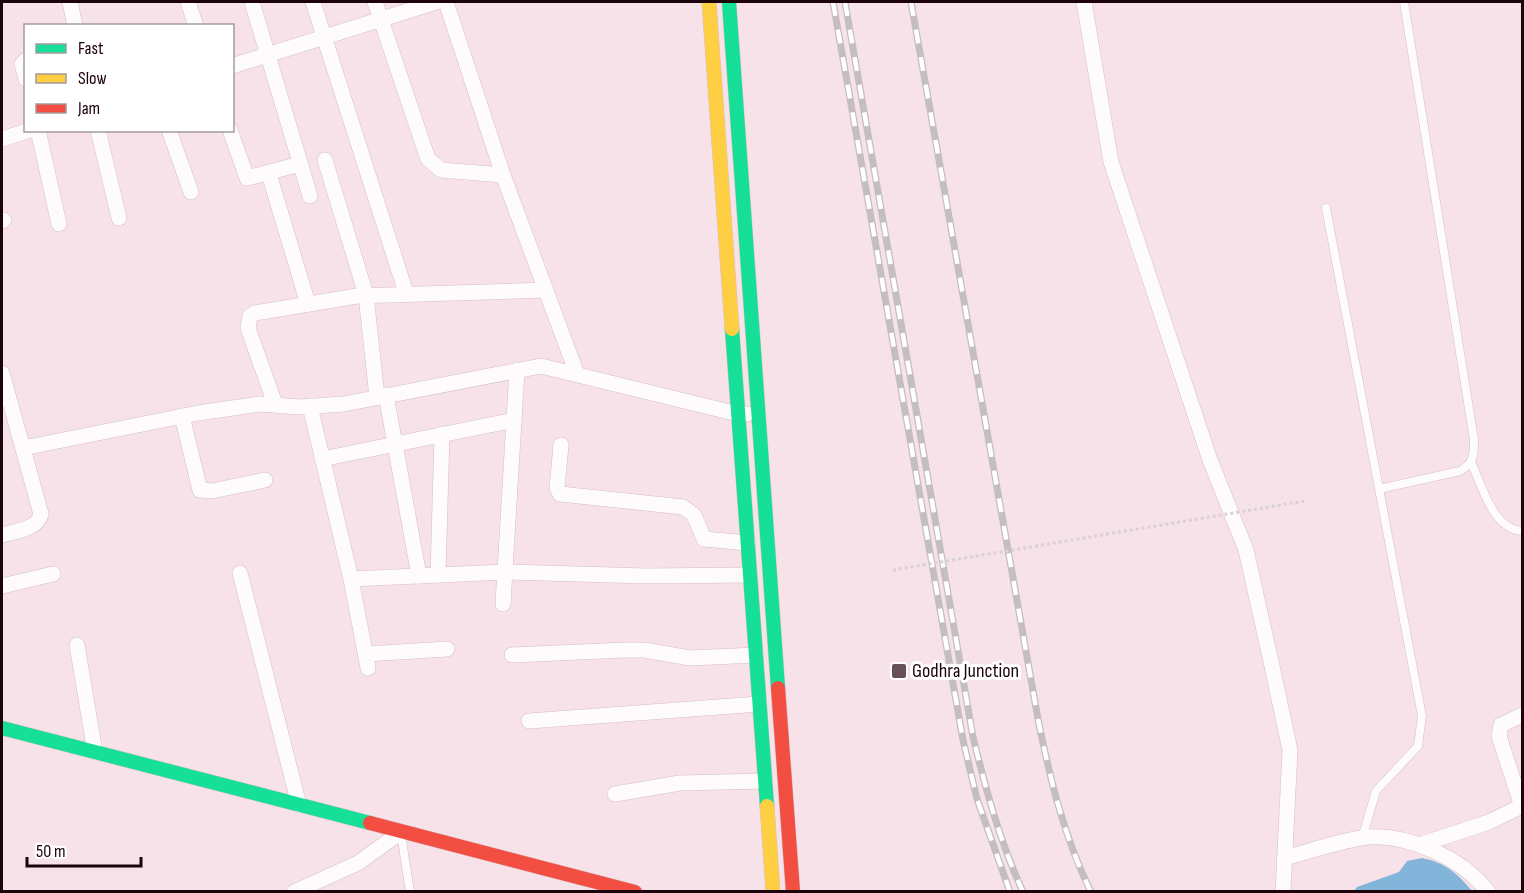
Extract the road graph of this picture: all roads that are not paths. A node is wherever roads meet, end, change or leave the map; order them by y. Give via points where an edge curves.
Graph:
1 (70, 2) edge
2 (188, 2) edge
3 (252, 2) edge
4 (313, 2) edge
5 (375, 2) edge
6 (436, 2) edge
7 (446, 2) edge
8 (709, 2) edge
9 (729, 2) edge
10 (1084, 2) edge
11 (1404, 2) edge
12 (381, 20) junction
13 (75, 24) edge
14 (195, 24) edge
15 (325, 37) junction
16 (269, 54) junction
17 (234, 65) edge
18 (24, 132) edge
19 (38, 132) edge
20 (99, 132) edge
21 (170, 132) edge
22 (231, 132) edge
23 (2, 139) edge
24 (325, 160) dead end
25 (300, 164) junction
26 (269, 174) junction
27 (503, 175) junction
28 (190, 192) dead end
29 (310, 196) dead end
30 (1326, 208) dead end
31 (119, 218) dead end
32 (59, 224) dead end
33 (546, 290) junction
34 (406, 293) junction
35 (366, 295) junction
36 (308, 304) junction
37 (517, 370) junction
38 (2, 373) edge
39 (577, 374) junction
40 (382, 396) junction
41 (275, 404) junction
42 (309, 406) junction
43 (759, 413) junction
44 (738, 414) junction
45 (182, 416) junction
46 (514, 420) junction
47 (441, 434) junction
48 (394, 442) junction
49 (561, 445) dead end
50 (22, 448) junction
51 (322, 459) junction
52 (1471, 462) junction
53 (265, 480) dead end
54 (1379, 489) junction
55 (1522, 531) edge
56 (2, 535) edge
57 (748, 543) junction
58 (505, 572) junction
59 (240, 573) dead end
60 (53, 574) dead end
61 (438, 575) junction
62 (750, 575) junction
63 (419, 576) junction
64 (351, 579) junction
65 (2, 586) edge
66 (503, 604) dead end
67 (77, 645) dead end
68 (447, 649) dead end
69 (512, 655) dead end
70 (756, 655) junction
71 (759, 704) junction
72 (1522, 715) edge
73 (529, 720) dead end
74 (2, 728) edge
75 (95, 752) junction
76 (765, 781) junction
77 (615, 794) dead end
78 (299, 805) junction
79 (1522, 807) edge
80 (401, 832) junction
81 (1362, 838) junction
82 (1419, 845) junction
83 (1285, 858) junction
84 (294, 891) edge
85 (410, 891) edge
86 (635, 891) edge
87 (773, 891) edge
88 (793, 891) edge
89 (1283, 891) edge
90 (1488, 891) edge

1 - 13 street
2 - 14 street
3 - 16 street
4 - 15 street
5 - 12 street
6 - 12 street
7 - 27 street
8 - 44 main road
9 - 43 main road
10 - 83 street via 1111,162 1210,460 1248,560 1290,750
11 - 52 lane via 1474,440
12 - 15 street
12 - 27 street via 428,159 441,170
15 - 16 street
15 - 34 street
16 - 17 street
16 - 25 street
18 - 23 street
19 - 32 street
20 - 31 street
21 - 28 street
22 - 26 street via 247,178
24 - 35 street
25 - 26 street
25 - 29 street
26 - 36 street
27 - 33 street
30 - 54 lane
33 - 34 street
33 - 39 street
34 - 35 street
35 - 36 street
35 - 40 street
36 - 41 street via 255,313 247,322
37 - 39 street via 541,366
37 - 40 street
37 - 46 street
38 - 50 street
39 - 44 street
40 - 42 street
40 - 48 street
41 - 42 street
41 - 45 street
42 - 51 street
43 - 44 street
43 - 88 main road
44 - 57 main road
45 - 50 street
45 - 53 street via 200,490
46 - 47 street
46 - 58 street
47 - 48 street
47 - 61 street
48 - 51 street
48 - 63 street
49 - 57 street via 557,488 560,494 682,507 694,515 704,539
50 - 56 street via 40,519 31,527
51 - 64 street
52 - 54 lane via 1460,471
52 - 55 lane via 1503,525
54 - 81 lane via 1421,724 1418,746 1376,791
57 - 62 main road
58 - 61 street
58 - 62 street
58 - 66 street
59 - 78 street
60 - 65 street
61 - 63 street
62 - 70 main road
63 - 64 street
64 - 68 street via 367,661
67 - 75 street
69 - 70 street via 625,650 681,657
70 - 71 main road
71 - 73 street
71 - 76 main road
72 - 79 street via 1501,725 1499,736
74 - 75 main road
75 - 78 main road
76 - 77 street via 680,783
76 - 87 main road
78 - 80 main road
79 - 82 street
80 - 84 street via 358,863
80 - 85 lane
80 - 86 main road
81 - 82 street via 1379,837
81 - 83 street
82 - 90 street via 1458,863
83 - 89 street

